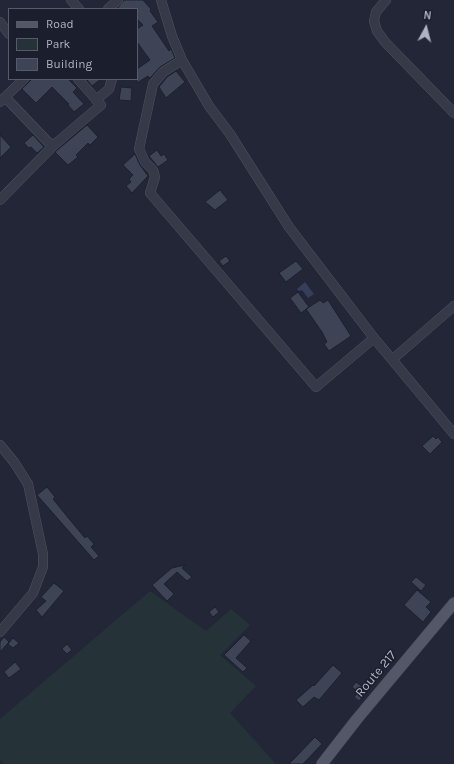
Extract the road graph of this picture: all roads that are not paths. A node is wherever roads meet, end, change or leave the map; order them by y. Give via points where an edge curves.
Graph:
1 (70, 0) edge
2 (118, 0) edge
3 (161, 0) edge
4 (386, 0) edge
5 (78, 8) edge
6 (109, 8) edge
7 (0, 22) edge
8 (8, 33) edge
9 (182, 60) junction
10 (23, 80) edge
11 (79, 80) edge
12 (112, 80) edge
13 (2, 100) edge
14 (96, 100) junction
15 (454, 113) edge
16 (54, 145) junction
17 (0, 200) edge
18 (454, 306) edge
19 (374, 338) junction
20 (393, 359) junction
21 (454, 434) edge
22 (0, 445) edge
23 (454, 603) edge
24 (0, 632) edge
25 (322, 764) edge

1 - 5 street
2 - 6 street
3 - 9 street
4 - 15 street via 376,12 374,21 377,31
7 - 8 street
9 - 19 street via 289,228
9 - 19 street via 163,72 152,88 140,149 155,177 150,193 316,388
10 - 13 street
11 - 14 street
12 - 14 street via 109,89
13 - 16 street
14 - 16 street via 101,105
16 - 17 street
18 - 20 street
19 - 20 street
20 - 21 street
22 - 24 street via 28,484 44,554 43,567 32,593
23 - 25 main road, Route 217

